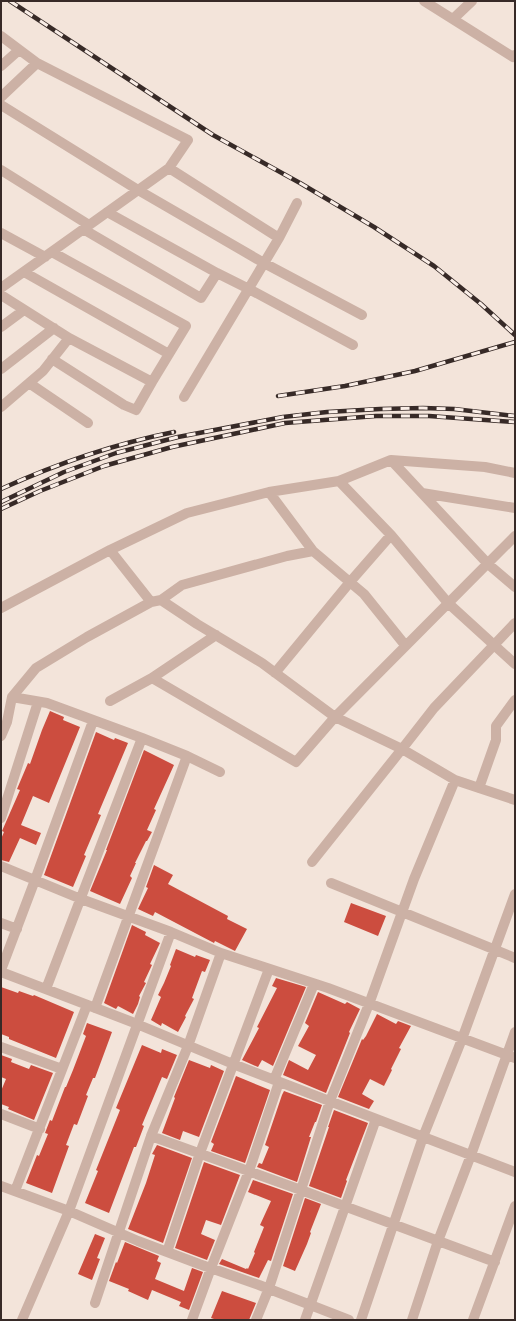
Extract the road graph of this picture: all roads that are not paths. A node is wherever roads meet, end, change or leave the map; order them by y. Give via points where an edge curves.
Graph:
1 (424, 1) edge
2 (472, 1) edge
3 (453, 19) junction
4 (1, 36) edge
5 (19, 50) junction
6 (515, 55) edge
7 (37, 63) junction
8 (1, 66) edge
9 (1, 97) edge
10 (1, 105) edge
11 (168, 168) junction
12 (1, 170) edge
13 (138, 190) junction
14 (297, 203) dead end
15 (108, 212) junction
16 (86, 227) junction
17 (1, 233) edge
18 (279, 238) junction
19 (48, 254) junction
20 (264, 263) junction
21 (24, 272) junction
22 (217, 273) junction
23 (1, 288) edge
24 (249, 289) junction
25 (1, 295) edge
26 (24, 310) junction
27 (362, 315) dead end
28 (1, 327) edge
29 (54, 328) junction
30 (69, 338) junction
31 (353, 345) dead end
32 (169, 354) junction
33 (52, 359) junction
34 (1, 369) edge
35 (152, 382) junction
36 (29, 383) junction
37 (184, 397) dead end
38 (1, 408) edge
39 (88, 423) dead end
40 (391, 460) junction
41 (515, 473) edge
42 (339, 481) junction
43 (269, 492) junction
44 (422, 493) junction
45 (515, 508) edge
46 (391, 535) junction
47 (515, 536) edge
48 (110, 550) junction
49 (313, 551) junction
50 (488, 564) junction
51 (350, 582) junction
52 (515, 587) edge
53 (156, 601) junction
54 (448, 603) junction
55 (1, 608) edge
56 (515, 623) edge
57 (216, 635) junction
58 (405, 645) junction
59 (494, 646) junction
60 (515, 664) edge
61 (275, 673) junction
62 (152, 678) junction
63 (12, 697) junction
64 (515, 700) edge
65 (110, 701) dead end
66 (38, 702) junction
67 (334, 717) junction
68 (93, 721) junction
69 (1, 736) edge
70 (142, 738) junction
71 (402, 750) junction
72 (187, 756) junction
73 (220, 772) dead end
74 (455, 780) junction
75 (479, 788) junction
76 (515, 800) edge
77 (1, 817) edge
78 (312, 862) dead end
79 (1, 866) edge
80 (35, 880) junction
81 (331, 883) dead end
82 (515, 894) edge
83 (81, 899) junction
84 (402, 913) junction
85 (129, 916) junction
86 (1, 923) edge
87 (16, 929) junction
88 (171, 932) junction
89 (494, 950) junction
90 (221, 953) junction
91 (515, 958) edge
92 (269, 969) junction
93 (1, 971) edge
94 (314, 984) junction
95 (46, 990) junction
96 (369, 1004) junction
97 (91, 1007) junction
98 (138, 1025) junction
99 (515, 1032) edge
100 (462, 1039) junction
101 (188, 1046) junction
102 (1, 1047) edge
103 (511, 1057) edge
104 (233, 1064) junction
105 (62, 1069) junction
106 (277, 1081) junction
107 (330, 1101) junction
108 (1, 1114) edge
109 (376, 1119) junction
110 (40, 1129) junction
111 (151, 1136) junction
112 (423, 1137) junction
113 (200, 1153) junction
114 (471, 1155) junction
115 (249, 1171) junction
116 (515, 1172) edge
117 (1, 1186) edge
118 (301, 1190) junction
119 (15, 1191) junction
120 (345, 1206) junction
121 (515, 1206) edge
122 (69, 1211) junction
123 (394, 1224) junction
124 (119, 1233) junction
125 (438, 1241) junction
126 (167, 1252) junction
127 (495, 1262) junction
128 (211, 1268) junction
129 (269, 1288) junction
130 (95, 1303) dead end
131 (310, 1304) junction
132 (22, 1320) edge
133 (192, 1320) edge
134 (256, 1320) edge
135 (306, 1320) edge
136 (349, 1320) edge
137 (361, 1320) edge
138 (412, 1320) edge
139 (473, 1320) edge

1 - 3 street
2 - 3 street
3 - 6 street via 513,57
4 - 5 street
5 - 7 street
5 - 8 street
7 - 9 street
7 - 11 street via 188,140
10 - 13 street
11 - 13 street
11 - 18 street
12 - 16 street
13 - 15 street
13 - 20 street
14 - 18 street
15 - 16 street
15 - 22 street
16 - 19 street
16 - 22 street via 201,298
17 - 19 street
18 - 20 street
19 - 21 street
19 - 32 street via 186,326
20 - 24 street
20 - 27 street
21 - 23 street
21 - 32 street
22 - 24 street
24 - 31 street
24 - 37 street
25 - 26 street
26 - 28 street
26 - 29 street
29 - 30 street
29 - 34 street
30 - 33 street
30 - 35 street
32 - 35 street
33 - 35 street via 136,410
33 - 36 street
36 - 38 street
36 - 39 street
40 - 41 street via 485,467
40 - 42 street
40 - 44 street
42 - 43 street
42 - 46 street
43 - 48 street via 187,513
43 - 49 street
44 - 45 street
44 - 50 street
46 - 51 street
46 - 54 street
47 - 50 street
48 - 53 street
48 - 55 street
49 - 51 street
49 - 53 street via 182,585
50 - 52 street
50 - 54 street
51 - 58 street via 364,594
51 - 61 street
53 - 57 street
53 - 63 street via 87,637 36,668
54 - 58 street
54 - 59 street
56 - 59 street
57 - 61 street
57 - 62 street
58 - 67 street
59 - 60 street
59 - 71 street via 434,708
61 - 67 street
62 - 65 street
62 - 67 street via 296,762
63 - 66 street
63 - 69 street
64 - 75 street via 496,726 496,740
66 - 68 street
66 - 77 street
67 - 71 street
68 - 70 street
68 - 80 street
70 - 72 street
70 - 83 street
71 - 74 street
71 - 78 street
72 - 73 street
72 - 85 street
74 - 75 street
74 - 84 street
75 - 76 street
79 - 80 street
80 - 83 street
80 - 87 street
81 - 84 street
82 - 89 street
83 - 85 street
83 - 95 street
84 - 89 street
84 - 96 street
85 - 88 street
85 - 97 street
86 - 87 street
87 - 93 street
88 - 90 street
88 - 98 street
89 - 91 street
89 - 100 street
90 - 92 street
90 - 101 street
92 - 94 street
92 - 104 street
93 - 95 street
94 - 96 street
94 - 106 street
95 - 97 street
96 - 100 street
96 - 107 street
97 - 98 street
97 - 105 street
98 - 101 street
98 - 122 street
99 - 103 street
100 - 103 street
100 - 112 street
101 - 104 street
101 - 111 street
102 - 105 street
103 - 114 street
104 - 106 street
104 - 113 street
105 - 110 street
106 - 107 street
106 - 115 street
107 - 109 street
107 - 118 street
108 - 110 street
109 - 112 street
109 - 120 street
110 - 119 street
111 - 113 street
111 - 124 street
112 - 114 street
112 - 123 street
113 - 115 street
113 - 126 street
114 - 116 street
114 - 125 street
115 - 118 street
115 - 128 street
117 - 119 street
118 - 120 street
118 - 129 street
119 - 122 street
120 - 123 street
120 - 131 street
121 - 127 street
122 - 124 street
122 - 132 street
123 - 125 street
123 - 137 street
124 - 126 street
124 - 130 street
125 - 127 street
125 - 138 street
126 - 128 street
127 - 139 street
128 - 129 street
128 - 133 street
129 - 131 street
129 - 134 street
131 - 135 street
131 - 136 street

